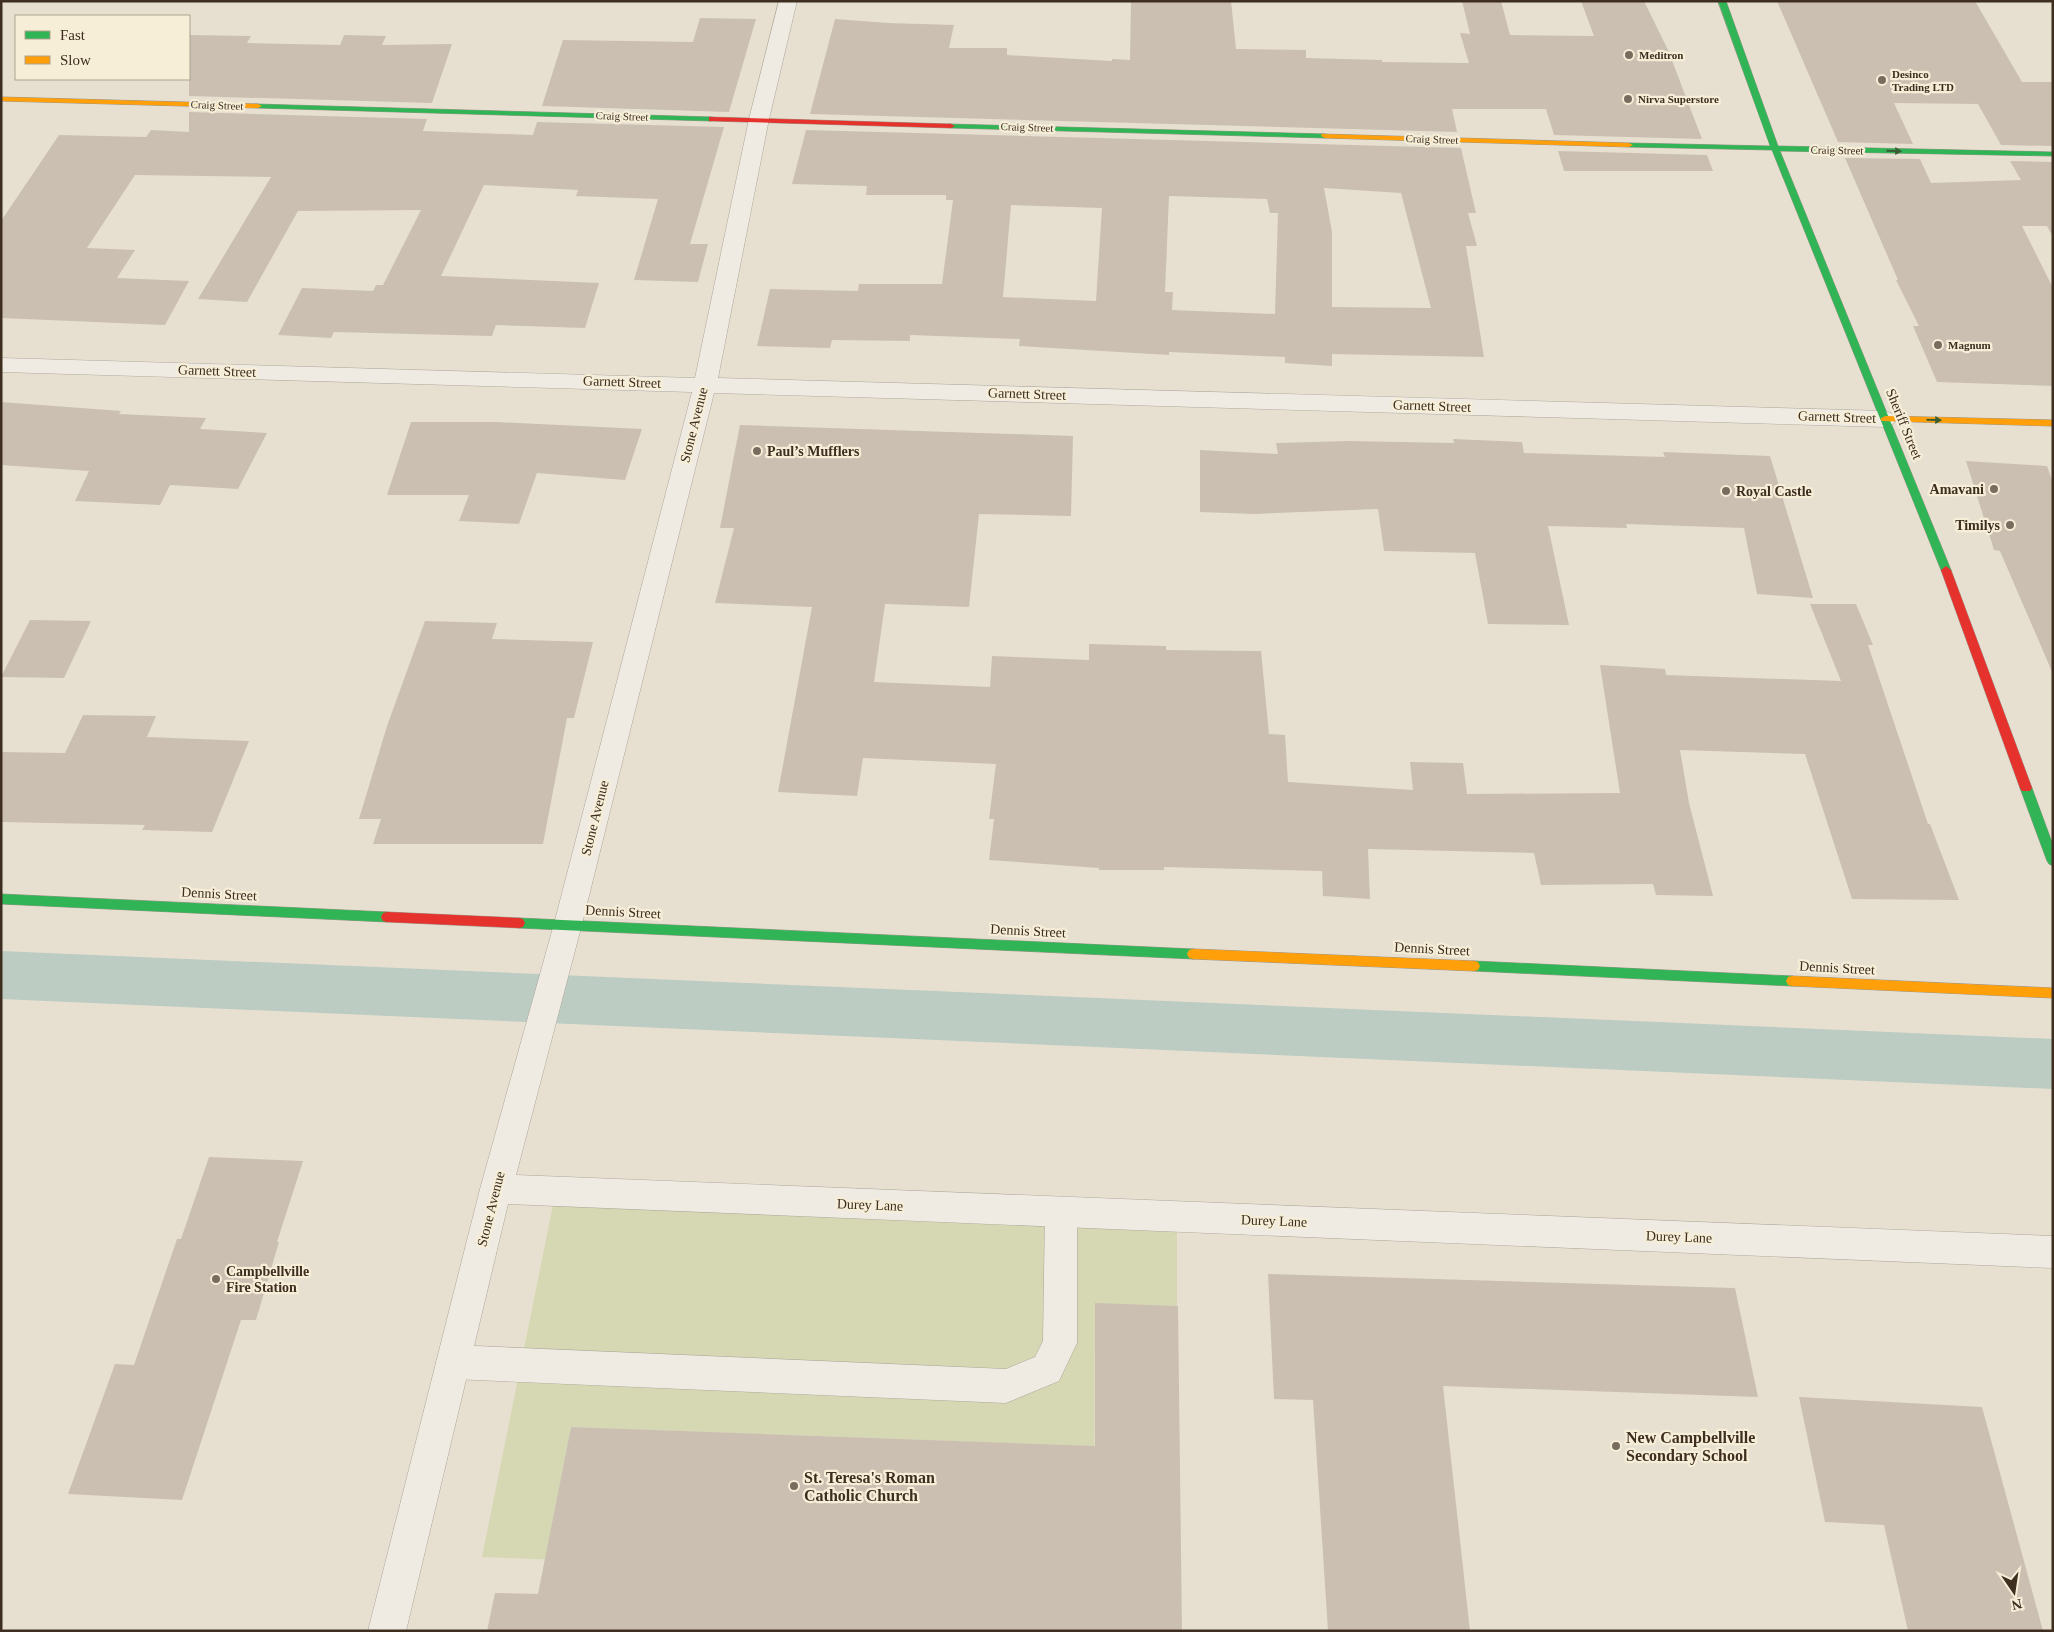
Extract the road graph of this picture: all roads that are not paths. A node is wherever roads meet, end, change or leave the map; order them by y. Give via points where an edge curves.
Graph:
1 (788, 1) edge
2 (1722, 1) edge
3 (1, 99) edge
4 (759, 119) junction
5 (1776, 149) junction
6 (2053, 154) edge
7 (1, 365) edge
8 (705, 384) junction
9 (1885, 419) junction
10 (2053, 423) edge
11 (2053, 861) edge
12 (1, 899) edge
13 (568, 924) junction
14 (2053, 993) edge
15 (496, 1189) junction
16 (1061, 1213) junction
17 (2053, 1252) edge
18 (453, 1362) junction
19 (387, 1631) edge

1 - 4 street, Stone Avenue
2 - 5 street, Sheriff Street
3 - 4 street, Craig Street
4 - 5 street, Craig Street
4 - 8 street, Stone Avenue
5 -> 6 street, Craig Street
5 - 9 street, Sheriff Street
7 - 8 street, Garnett Street
8 - 9 street, Garnett Street
8 - 13 street, Stone Avenue
9 -> 10 street, Garnett Street
9 - 11 street, Sheriff Street via 1931,529
12 - 13 street, Dennis Street
13 - 14 street, Dennis Street
13 - 15 street, Stone Avenue
15 - 16 street, Durey Lane
15 - 18 street, Stone Avenue
16 - 17 street, Durey Lane
16 - 18 street via 1060,1343 1047,1369 1006,1386
18 - 19 street, Stone Avenue

